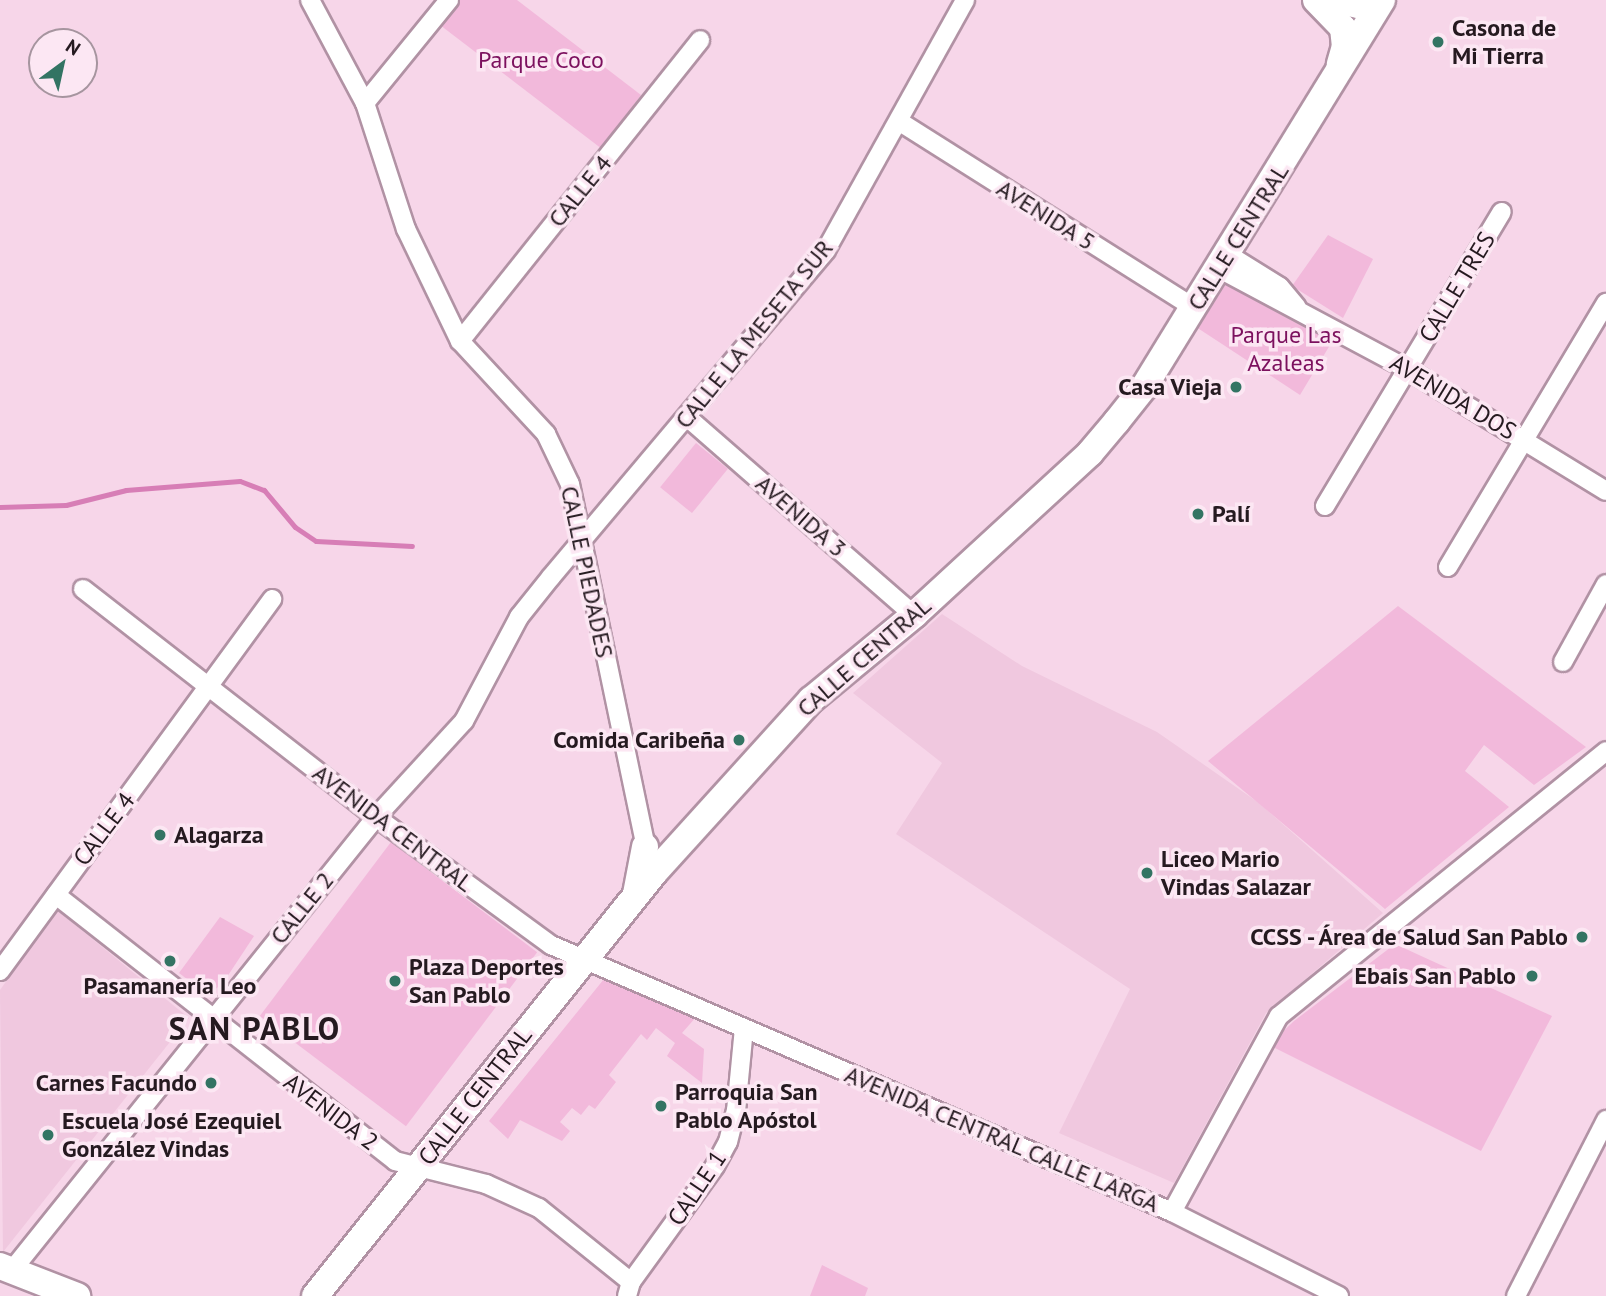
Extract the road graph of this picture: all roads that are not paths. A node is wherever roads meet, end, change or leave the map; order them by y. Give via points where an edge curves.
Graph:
1 (310, 0) edge
2 (449, 0) edge
3 (965, 0) edge
4 (1317, 0) edge
5 (1335, 0) edge
6 (1372, 0) edge
7 (1382, 0) edge
8 (700, 40) dead end
9 (1337, 78) junction
10 (365, 103) junction
11 (900, 122) junction
12 (1502, 212) dead end
13 (1223, 261) junction
14 (1606, 303) edge
15 (1193, 307) junction
16 (460, 341) junction
17 (1407, 369) junction
18 (688, 418) junction
19 (1525, 440) junction
20 (1606, 491) edge
21 (1325, 506) dead end
22 (583, 544) junction
23 (1448, 567) dead end
24 (1606, 584) edge
25 (83, 589) dead end
26 (272, 599) dead end
27 (914, 615) junction
28 (1563, 662) dead end
29 (208, 688) junction
30 (1606, 751) edge
31 (376, 817) junction
32 (645, 847) junction
33 (654, 873) junction
34 (55, 894) junction
35 (635, 897) junction
36 (583, 959) junction
37 (0, 971) edge
38 (211, 1021) junction
39 (744, 1028) junction
40 (1606, 1121) edge
41 (420, 1167) junction
42 (1172, 1212) junction
43 (6, 1267) edge
44 (629, 1289) edge
45 (78, 1296) edge
46 (315, 1296) edge
47 (1339, 1296) edge
48 (1516, 1296) edge

1 - 10 street, CALLE PIEDADES
2 - 10 street
3 - 11 street, CALLE LA MESETA SUR
4 - 9 main road via 1343,28 1345,46
5 - 6 main road via 1359,5
7 - 9 main road, CALLE CENTRAL
8 - 16 street, CALLE 4
9 - 13 main road, CALLE CENTRAL
10 - 16 street, CALLE PIEDADES via 406,229
11 - 15 street, AVENIDA 5
11 - 18 street, CALLE LA MESETA SUR via 826,250
12 - 17 street, CALLE TRES
13 - 15 main road, CALLE CENTRAL
13 - 17 street, AVENIDA DOS via 1280,287 1297,307
14 - 19 street
15 - 27 main road, CALLE CENTRAL via 1144,387 1090,453
16 - 22 street, CALLE PIEDADES via 546,434 570,484
17 - 19 street, AVENIDA DOS
17 - 21 street, CALLE TRES
18 - 22 street, CALLE LA MESETA SUR
18 - 27 street, AVENIDA 3
19 - 20 street, AVENIDA DOS
19 - 23 street
22 - 31 street, CALLE 2 via 519,617 464,721
22 - 32 street, CALLE PIEDADES
24 - 28 street
25 - 29 street, AVENIDA CENTRAL
26 - 29 street, CALLE 4
27 - 33 main road, CALLE CENTRAL via 811,700
29 - 31 street, AVENIDA CENTRAL
29 - 34 street, CALLE 4
30 - 42 street via 1279,1016
31 - 36 street, AVENIDA CENTRAL via 551,945
31 - 38 street, CALLE 2
32 - 33 street, CALLE PIEDADES
32 - 35 main road
33 - 35 main road, CALLE CENTRAL
34 - 37 street, CALLE 4
34 - 38 street, AVENIDA 2
35 - 36 main road, CALLE CENTRAL
36 - 39 street, AVENIDA CENTRAL CALLE LARGA
36 - 41 main road, CALLE CENTRAL
38 - 41 street, AVENIDA 2 via 395,1161
38 - 43 street, CALLE 2
39 - 42 street, AVENIDA CENTRAL CALLE LARGA
39 - 44 street, CALLE 1 via 739,1089 728,1142
40 - 48 street
41 - 44 street, AVENIDA 2 via 486,1184 539,1208
41 - 46 main road, CALLE CENTRAL
42 - 47 street, AVENIDA CENTRAL CALLE LARGA
43 - 45 main road

